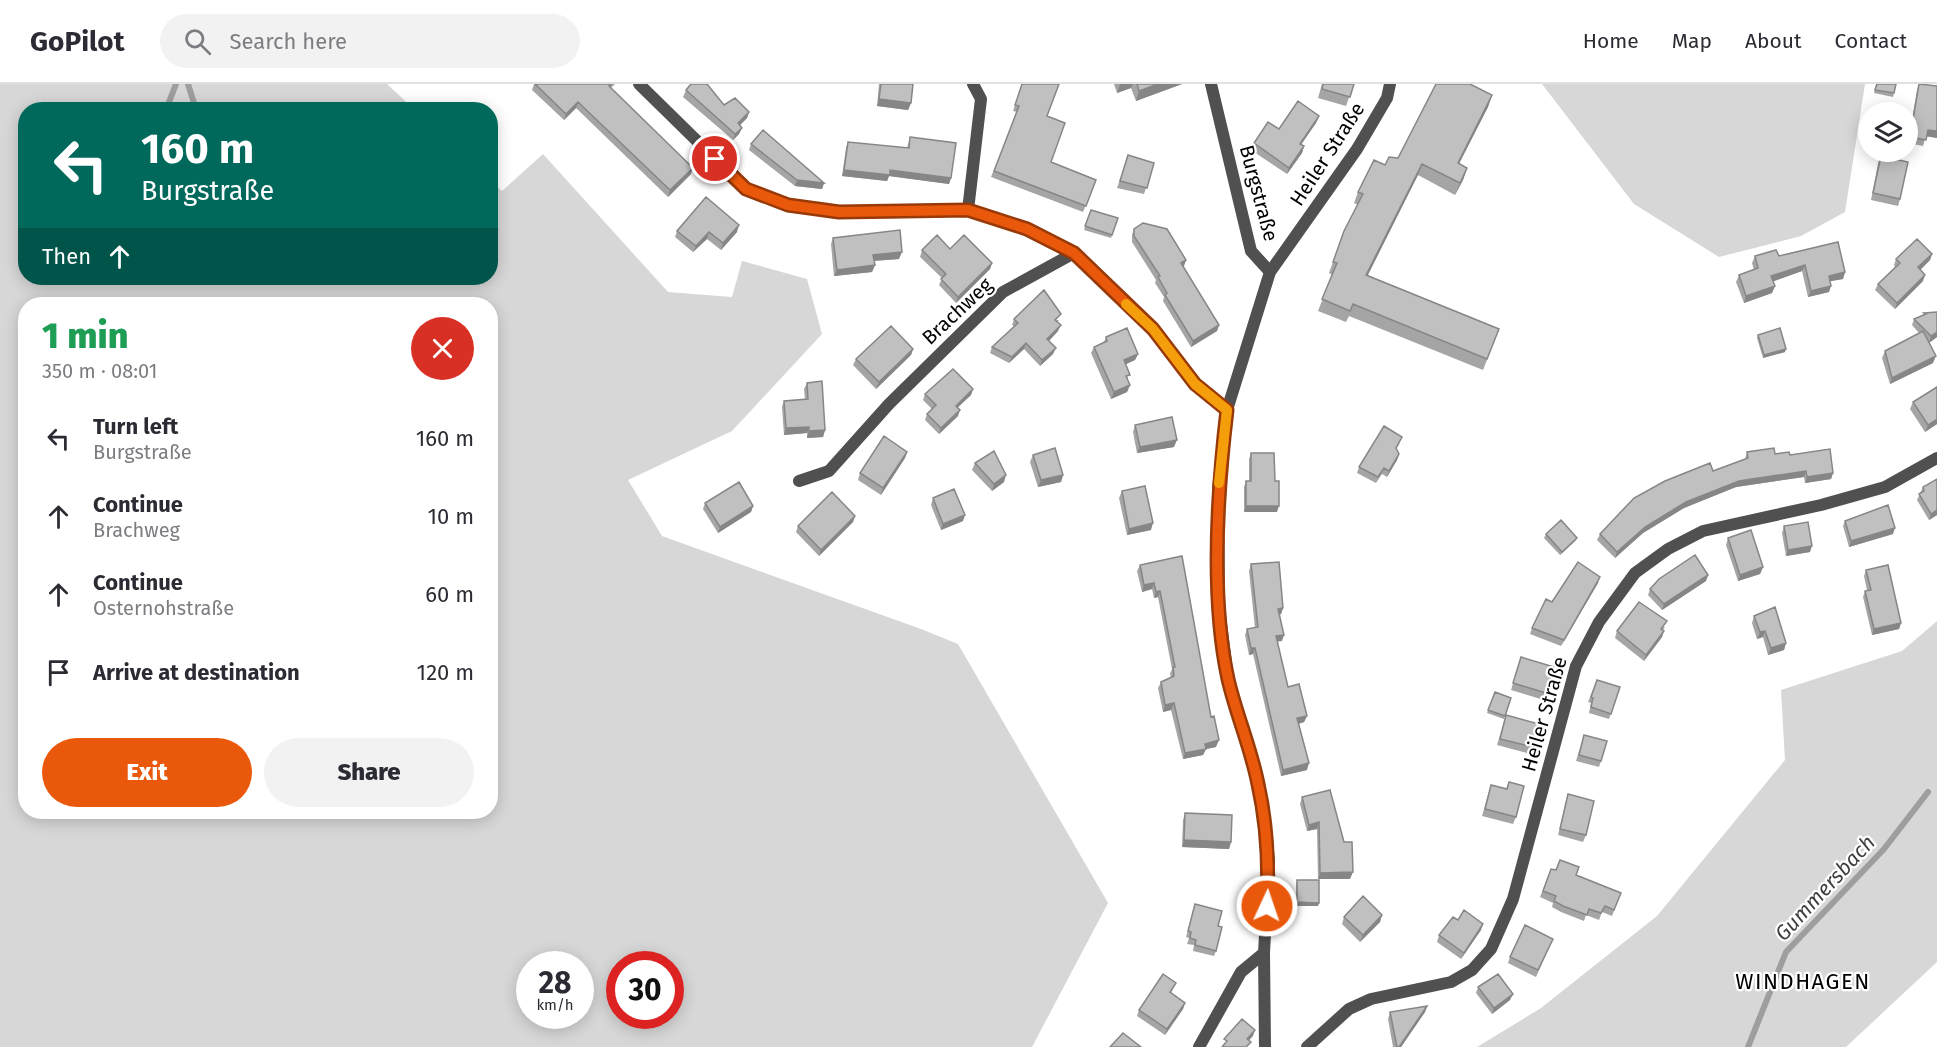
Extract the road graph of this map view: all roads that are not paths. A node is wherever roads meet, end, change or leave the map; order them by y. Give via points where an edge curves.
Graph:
1 (639, 84) edge
2 (973, 84) edge
3 (1211, 84) edge
4 (1390, 84) edge
5 (968, 210) junction
6 (1074, 253) junction
7 (1270, 272) junction
8 (1227, 410) junction
9 (1937, 458) edge
10 (799, 481) dead end
11 (1264, 953) junction
12 (1199, 1047) edge
13 (1265, 1047) edge
14 (1307, 1047) edge

1 - 5 street via 746,189 788,205 839,212
2 - 5 street via 981,99
3 - 7 street, Burgstraße via 1251,251
4 - 7 street, Heiler Straße via 1387,98 1357,149
5 - 6 street via 1027,229
6 - 8 street via 1153,329 1195,384
6 - 10 street, Brachweg via 1003,292 889,404 829,471
7 - 8 street
8 - 11 street via 1218,489 1219,608 1228,678 1258,784 1269,860
9 - 14 street, Heiler Straße via 1885,487 1703,531 1668,549 1635,573 1599,622 1576,666 1513,899 1491,949 1472,970 1451,981 1371,999 1349,1008
11 - 12 street via 1241,972
11 - 13 street

